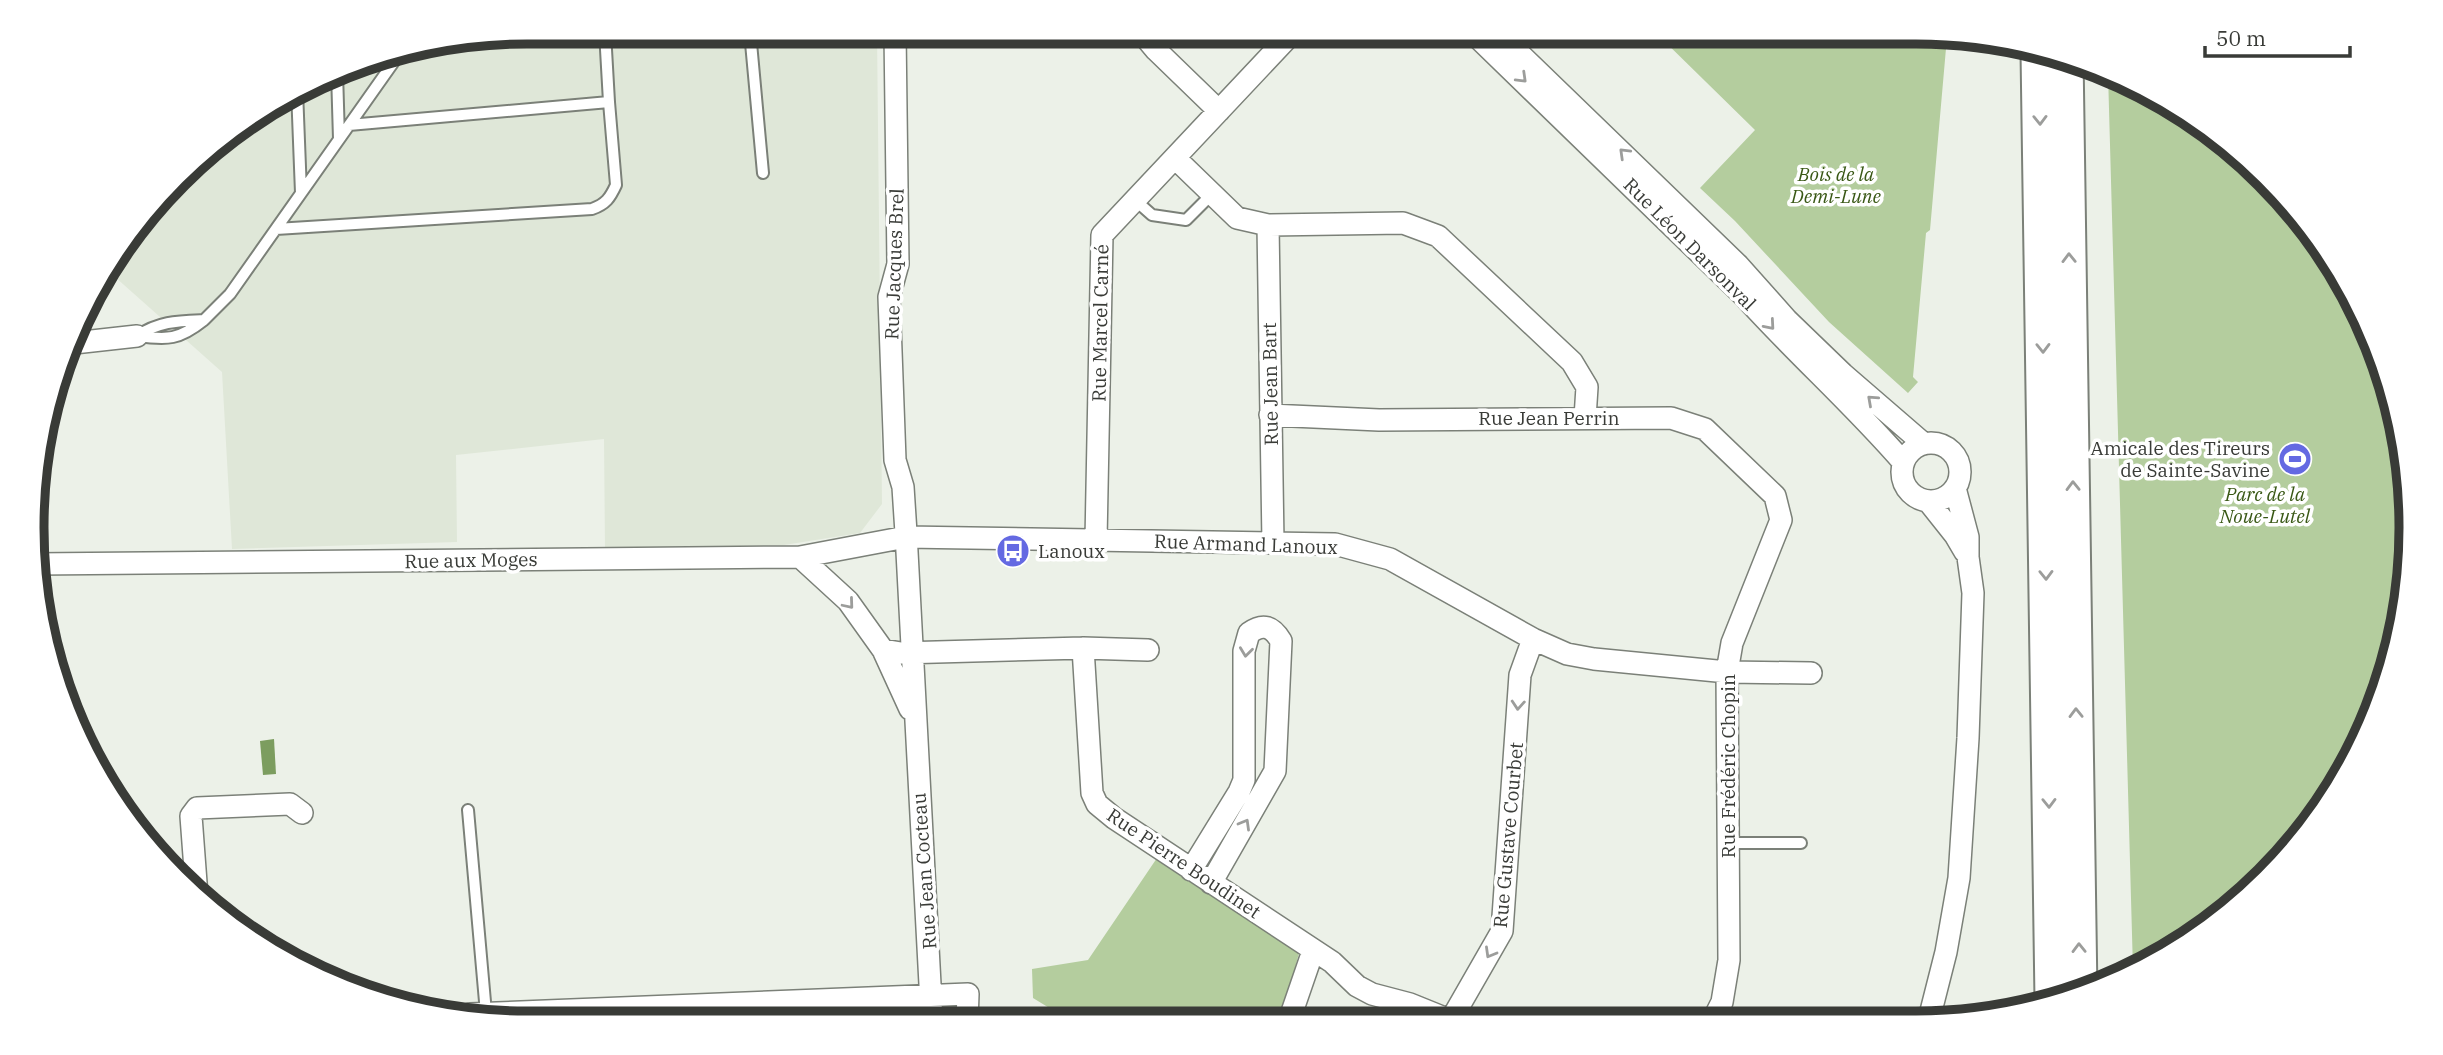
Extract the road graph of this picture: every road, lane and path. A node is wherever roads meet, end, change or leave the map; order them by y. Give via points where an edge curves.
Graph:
1 (605, 44) edge
2 (751, 44) edge
3 (895, 44) edge
4 (1151, 44) edge
5 (1282, 44) edge
6 (1484, 44) edge
7 (1509, 44) edge
8 (2039, 60) edge
9 (393, 63) edge
10 (2066, 68) edge
11 (337, 83) edge
12 (609, 102) junction
13 (297, 103) edge
14 (1219, 111) junction
15 (349, 125) junction
16 (339, 139) junction
17 (1175, 158) junction
18 (763, 173) dead end
19 (301, 193) junction
20 (1212, 194) junction
21 (1135, 201) junction
22 (1268, 225) junction
23 (275, 229) junction
24 (137, 336) joint
25 (81, 342) edge
26 (1270, 415) junction
27 (1586, 418) junction
28 (1924, 444) junction
29 (1903, 462) junction
30 (1955, 488) junction
31 (1928, 501) junction
32 (1781, 520) joint
33 (906, 537) junction
34 (1096, 540) junction
35 (1273, 543) junction
36 (800, 557) junction
37 (1968, 557) junction
38 (45, 564) edge
39 (1533, 639) junction
40 (1083, 648) junction
41 (883, 650) junction
42 (1149, 650) dead end
43 (912, 653) junction
44 (1727, 672) junction
45 (1811, 673) dead end
46 (914, 719) junction
47 (468, 810) dead end
48 (302, 813) dead end
49 (1729, 843) junction
50 (1801, 843) dead end
51 (1191, 870) junction
52 (196, 879) edge
53 (1211, 883) junction
54 (1313, 951) junction
55 (2080, 982) edge
56 (2052, 992) edge
57 (932, 995) junction
58 (478, 1008) edge
59 (1931, 1010) edge
60 (550, 1011) edge
61 (932, 1011) edge
62 (967, 1011) edge
63 (1292, 1011) edge
64 (1425, 1011) edge
65 (1458, 1011) edge
66 (1718, 1011) edge

1 - 12 lane
2 - 18 lane
3 - 33 street, Rue Jacques Brel via 898,264 889,297 895,460 903,487
4 - 14 street
5 - 14 street, Rue Marcel Carné
6 -> 29 street, Rue Léon Darsonval via 1735,287
28 -> 7 street, Rue Léon Darsonval via 1787,320 1738,265
8 -> 56 highway
9 - 15 lane
55 -> 10 highway
11 - 16 lane
12 - 15 lane
12 - 23 lane via 617,185 604,204 592,209
13 - 19 lane
14 - 17 street, Rue Marcel Carné
15 - 16 lane
16 - 19 lane
17 - 20 street
17 - 21 street, Rue Marcel Carné
19 - 23 lane
20 - 21 lane via 1186,220 1152,215
20 - 22 street via 1237,218
21 - 34 street, Rue Marcel Carné via 1102,235
22 - 26 street, Rue Jean Bart
22 - 27 street via 1403,223 1438,236 1572,362 1587,387
23 - 24 lane via 230,294 186,335
24 - 25 street
26 - 27 street, Rue Jean Perrin via 1379,420
26 - 35 street, Rue Jean Bart
27 - 32 street, Rue Jean Perrin via 1671,418 1705,429 1775,496
28 - 29 street
28 - 30 street via 1933,443 1951,452 1959,470
29 - 31 street via 1906,488
30 - 31 street via 1943,498
30 - 37 street via 1968,537
31 - 37 street
32 - 44 street, Rue Frédéric Chopin via 1731,643
33 - 34 street, Rue Armand Lanoux
33 - 36 street, Rue aux Moges
33 - 43 street, Rue Jean Cocteau
34 - 35 street, Rue Armand Lanoux
35 - 39 street, Rue Armand Lanoux via 1335,544 1390,559
36 - 38 street, Rue aux Moges
36 -> 41 street, Rue Jean Cocteau via 848,600
37 - 59 street via 1973,593 1959,878
39 - 44 street, Rue Armand Lanoux via 1594,659
39 -> 65 street, Rue Gustave Courbet via 1520,675 1502,931
40 - 42 street
40 - 43 street
40 - 51 street, Rue Pierre Boudinet via 1092,793 1097,804
41 - 43 street
41 - 46 street, Rue Jean Cocteau
43 - 46 street, Rue Jean Cocteau
44 - 45 street, Rue Armand Lanoux
44 - 49 street, Rue Frédéric Chopin
46 - 57 street, Rue Jean Cocteau
47 - 58 lane
48 - 52 street via 290,804 197,808 191,816
49 - 50 lane
49 - 66 street, Rue Frédéric Chopin via 1730,960
51 - 53 street, Rue Pierre Boudinet
53 -> 51 street via 1275,771 1281,641 1266,626 1249,633 1244,651 1244,780
53 - 54 street, Rue Pierre Boudinet
54 - 63 street
54 - 64 street, Rue Pierre Boudinet via 1357,986
57 - 60 street
57 - 61 street, Rue Jean Cocteau
57 - 62 street via 968,993

